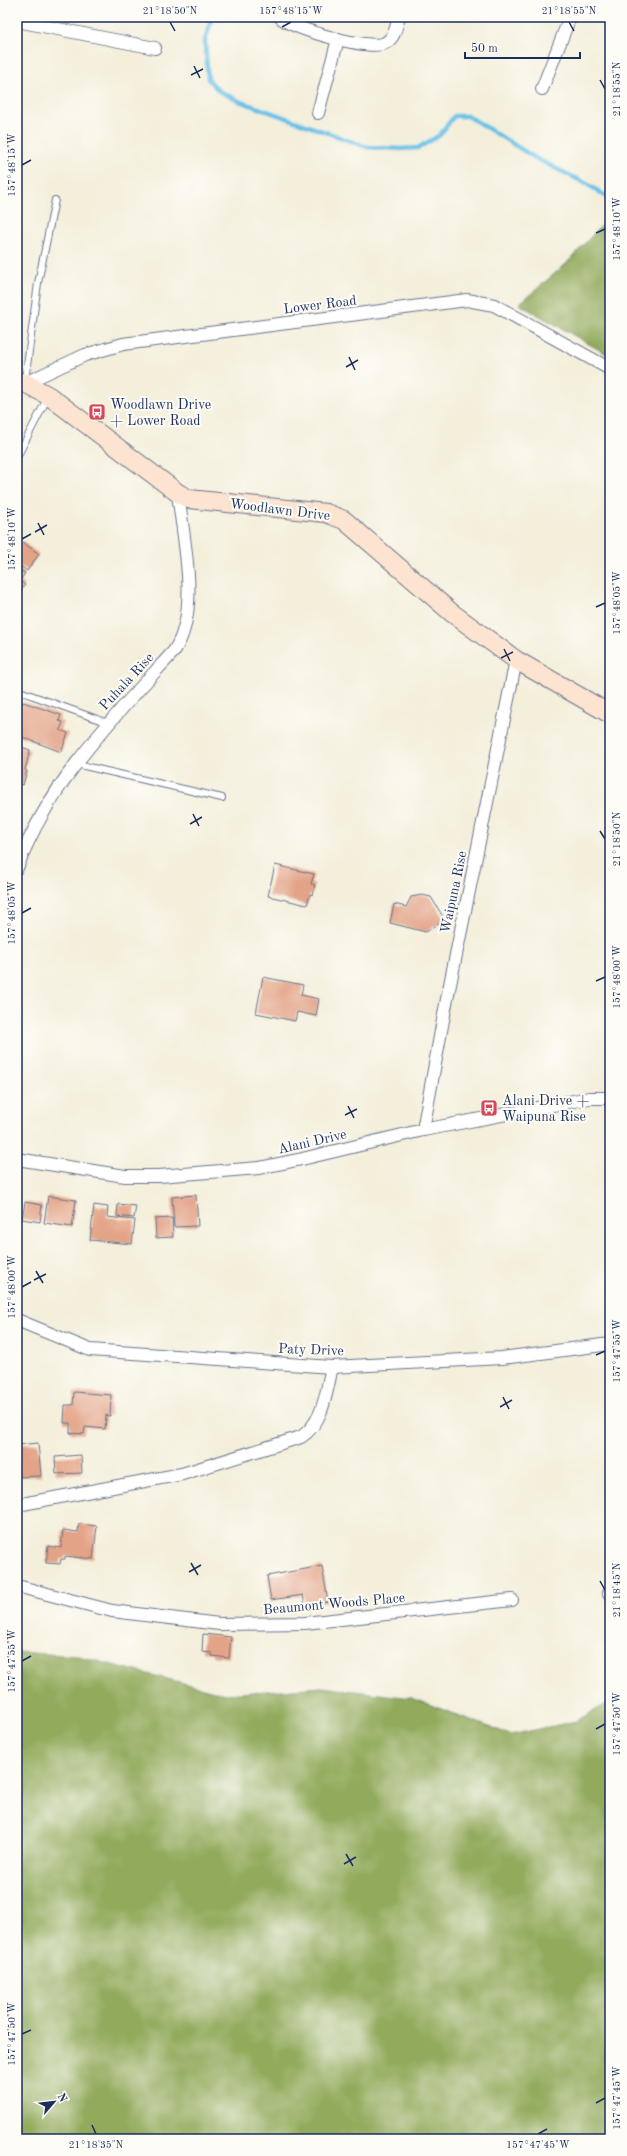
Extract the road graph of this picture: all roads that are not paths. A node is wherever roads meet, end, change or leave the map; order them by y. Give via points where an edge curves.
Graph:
1 (280, 17) edge
2 (399, 17) edge
3 (570, 17) edge
4 (17, 21) edge
5 (338, 39) junction
6 (154, 48) dead end
7 (542, 89) dead end
8 (318, 113) dead end
9 (55, 200) dead end
10 (610, 369) edge
11 (21, 382) edge
12 (49, 396) junction
13 (17, 457) edge
14 (178, 493) junction
15 (516, 660) junction
16 (17, 690) edge
17 (610, 714) edge
18 (108, 723) junction
19 (76, 764) junction
20 (222, 798) dead end
21 (17, 868) edge
22 (610, 1098) edge
23 (423, 1130) junction
24 (17, 1160) edge
25 (17, 1320) edge
26 (610, 1344) edge
27 (332, 1367) junction
28 (17, 1505) edge
29 (17, 1586) edge
30 (512, 1600) dead end

1 - 5 street via 287,23
2 - 5 street via 393,36 381,45 370,46
3 - 7 street
4 - 6 street
5 - 8 street
9 - 11 lane
10 - 11 street, Lower Road via 494,305 467,300 123,344 85,355
11 - 12 street, Woodlawn Drive
12 - 13 lane
12 - 14 street, Woodlawn Drive
14 - 15 street, Woodlawn Drive via 189,499 335,515 452,613
14 - 18 street, Puhala Rise via 189,587 181,640 174,651
15 - 17 street, Woodlawn Drive
15 - 23 street, Waipuna Rise
16 - 18 lane
18 - 19 street, Puhala Rise
19 - 20 lane
19 - 21 street, Puhala Rise via 44,809
22 - 23 street, Alani Drive via 589,1098
23 - 24 street, Alani Drive via 259,1168 159,1176 125,1176
25 - 27 street, Paty Drive via 90,1350
26 - 27 street, Paty Drive via 502,1358
27 - 28 street via 320,1415 310,1430 301,1437 182,1474
29 - 30 street, Beaumont Woods Place via 112,1611 219,1624 305,1623

